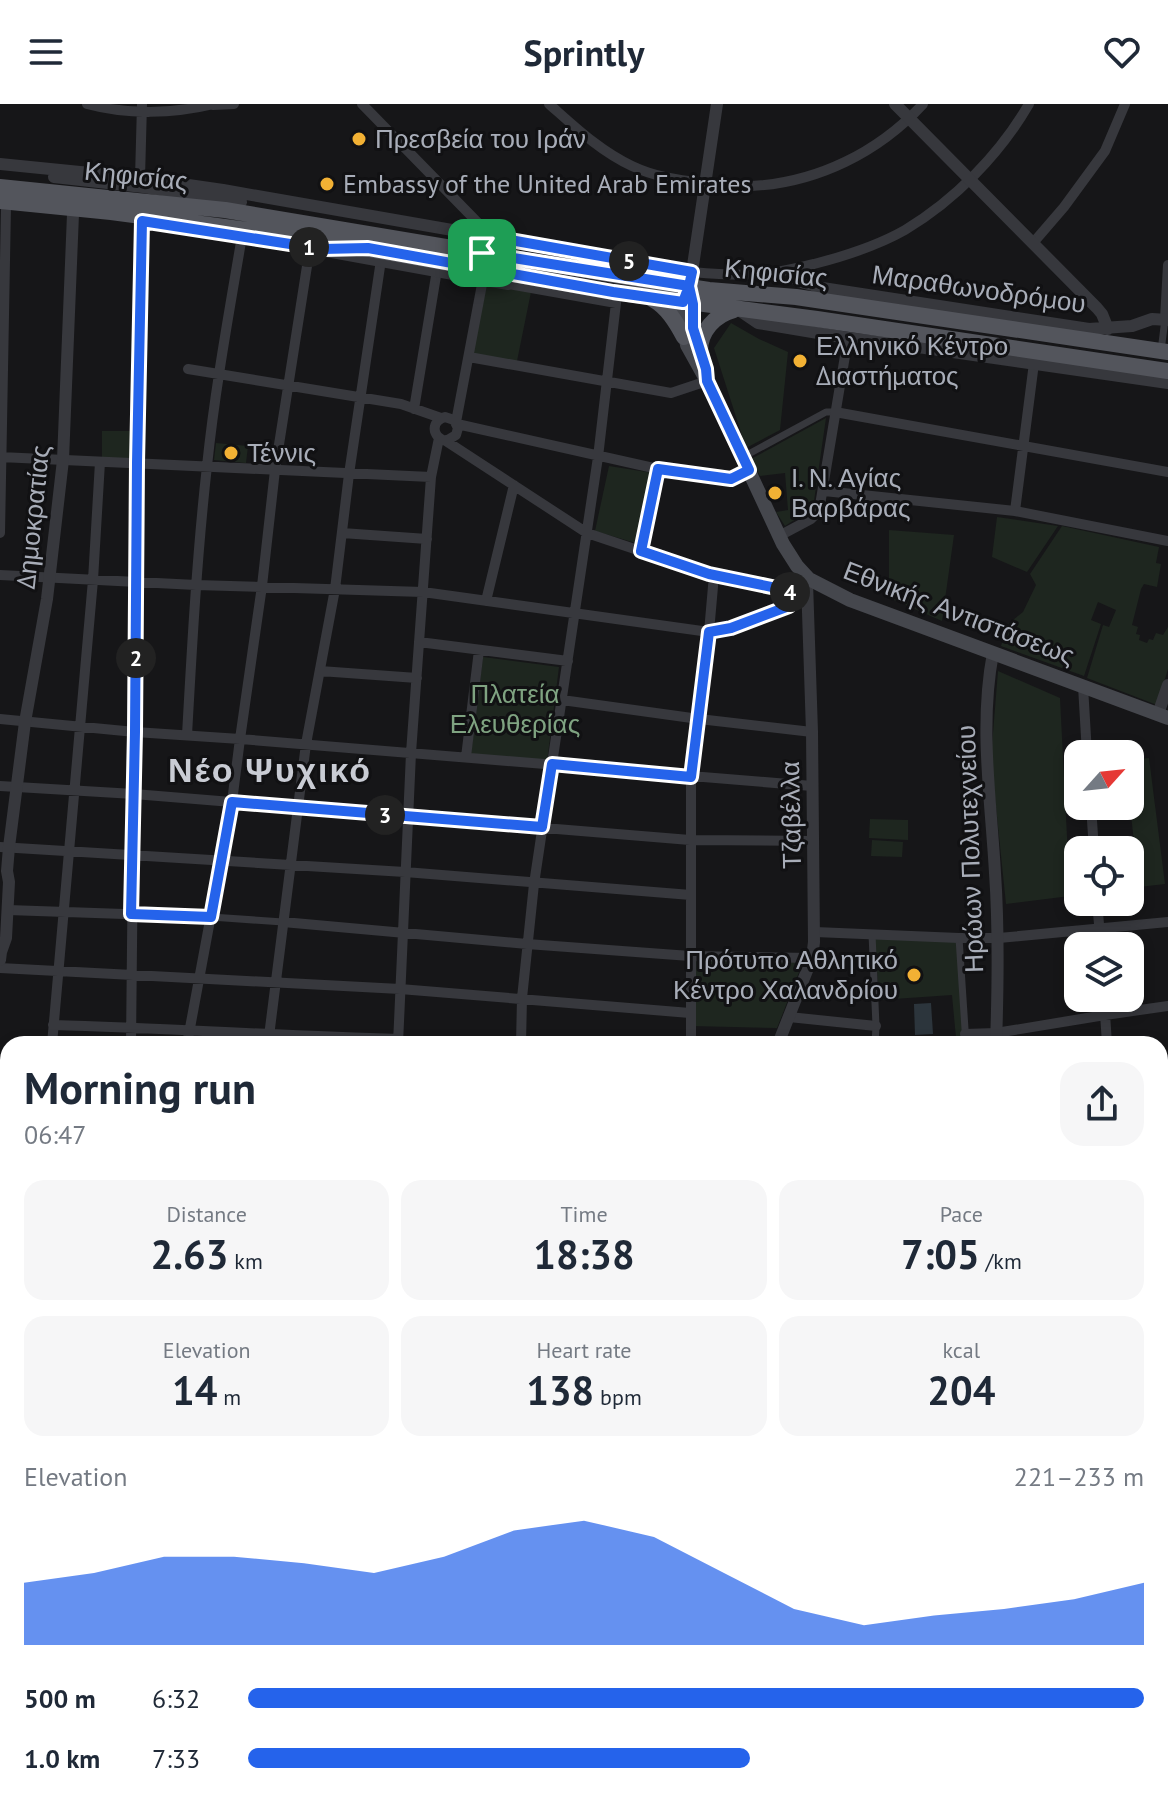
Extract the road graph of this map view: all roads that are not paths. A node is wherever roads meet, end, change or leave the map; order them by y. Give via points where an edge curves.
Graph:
1 (87, 104) edge
2 (214, 104) edge
3 (234, 104) edge
4 (362, 104) edge
5 (549, 104) edge
6 (717, 104) edge
7 (895, 104) edge
8 (923, 104) edge
9 (1029, 104) edge
10 (1125, 104) edge
11 (142, 108) edge
12 (910, 119) junction
13 (0, 164) edge
14 (0, 172) edge
15 (140, 178) junction
16 (969, 180) junction
17 (706, 183) junction
18 (0, 187) edge
19 (241, 202) joint
20 (2, 204) edge
21 (73, 214) junction
22 (142, 221) junction
23 (303, 224) junction
24 (242, 236) junction
25 (487, 236) junction
26 (1033, 243) junction
27 (316, 248) junction
28 (368, 248) junction
29 (482, 253) junction
30 (381, 260) junction
31 (1168, 265) edge
32 (792, 269) junction
33 (437, 270) junction
34 (533, 277) junction
35 (483, 279) junction
36 (508, 284) junction
37 (816, 287) junction
38 (689, 291) junction
39 (647, 297) junction
40 (796, 297) junction
41 (739, 310) junction
42 (1166, 320) edge
43 (1061, 325) junction
44 (1108, 329) junction
45 (684, 337) junction
46 (848, 338) junction
47 (1074, 338) junction
48 (947, 339) junction
49 (925, 348) junction
50 (700, 351) junction
51 (1165, 351) edge
52 (469, 357) junction
53 (1044, 360) junction
54 (188, 369) dead end
55 (1168, 371) edge
56 (218, 375) junction
57 (707, 381) junction
58 (606, 382) junction
59 (1168, 383) edge
60 (289, 386) junction
61 (360, 398) junction
62 (414, 409) junction
63 (835, 412) junction
64 (441, 418) junction
65 (456, 423) junction
66 (440, 437) junction
67 (1025, 446) junction
68 (1, 457) edge
69 (598, 457) junction
70 (63, 460) junction
71 (100, 462) junction
72 (137, 463) junction
73 (746, 464) junction
74 (206, 467) junction
75 (658, 469) junction
76 (275, 470) junction
77 (1168, 472) edge
78 (349, 474) junction
79 (431, 477) junction
80 (514, 485) junction
81 (824, 491) junction
82 (1015, 511) junction
83 (0, 533) edge
84 (342, 533) junction
85 (587, 533) junction
86 (779, 536) junction
87 (427, 539) junction
88 (1168, 541) edge
89 (641, 551) junction
90 (0, 575) edge
91 (714, 575) junction
92 (49, 578) junction
93 (809, 579) junction
94 (93, 580) junction
95 (137, 582) junction
96 (196, 585) junction
97 (262, 586) junction
98 (335, 589) junction
99 (423, 592) junction
100 (486, 601) junction
101 (575, 612) junction
102 (709, 632) junction
103 (419, 642) junction
104 (479, 650) junction
105 (993, 653) junction
106 (568, 661) junction
107 (320, 671) junction
108 (417, 678) junction
109 (1168, 685) edge
110 (1083, 686) junction
111 (562, 700) junction
112 (1163, 716) edge
113 (0, 719) edge
114 (699, 719) junction
115 (25, 722) junction
116 (79, 727) junction
117 (135, 732) junction
118 (812, 732) junction
119 (187, 735) junction
120 (240, 739) junction
121 (1086, 740) edge
122 (306, 744) junction
123 (411, 753) junction
124 (466, 757) junction
125 (552, 764) junction
126 (691, 777) junction
127 (0, 786) edge
128 (812, 786) junction
129 (16, 787) junction
130 (74, 791) junction
131 (134, 794) junction
132 (232, 802) junction
133 (298, 808) junction
134 (408, 817) junction
135 (542, 827) junction
136 (690, 840) junction
137 (812, 841) junction
138 (4, 847) edge
139 (69, 851) junction
140 (133, 855) junction
141 (222, 860) junction
142 (290, 866) junction
143 (405, 872) junction
144 (534, 884) junction
145 (691, 895) junction
146 (3, 912) edge
147 (64, 912) junction
148 (131, 914) junction
149 (1098, 916) edge
150 (211, 917) junction
151 (283, 922) junction
152 (1168, 922) edge
153 (1099, 929) junction
154 (403, 932) junction
155 (815, 932) junction
156 (1099, 932) edge
157 (872, 934) junction
158 (959, 938) junction
159 (999, 938) junction
160 (527, 944) junction
161 (0, 945) edge
162 (1, 952) edge
163 (690, 956) junction
164 (812, 958) junction
165 (0, 960) edge
166 (0, 968) edge
167 (58, 972) junction
168 (130, 974) junction
169 (199, 978) junction
170 (276, 983) junction
171 (400, 989) junction
172 (522, 998) junction
173 (1168, 1006) edge
174 (1105, 1012) edge
175 (690, 1013) junction
176 (1105, 1015) junction
177 (789, 1017) junction
178 (53, 1025) junction
179 (876, 1026) junction
180 (131, 1027) junction
181 (189, 1030) junction
182 (52, 1036) edge
183 (131, 1036) edge
184 (188, 1036) edge
185 (236, 1036) edge
186 (269, 1036) edge
187 (398, 1036) edge
188 (521, 1036) edge
189 (691, 1036) edge
190 (781, 1036) edge
191 (875, 1036) edge
192 (966, 1036) edge
193 (996, 1036) edge
194 (1010, 1036) edge
195 (1106, 1036) edge

1 - 11 street
2 - 3 street
2 - 11 street via 184,110
4 - 25 street
5 - 17 street via 630,166
6 - 17 street
7 - 12 street
8 - 12 street
9 - 16 street
10 - 26 street via 1105,151
11 - 15 street
12 - 16 street
12 - 17 street via 875,146 807,177 754,186
13 - 15 street
14 - 19 street
15 - 25 street
16 - 26 street
16 - 32 street via 904,230 851,255
17 - 38 street
18 - 23 main road, Κηφισίας via 225,210
19 - 23 main road
20 - 21 street
20 - 28 main road, Κηφισίας via 196,222
20 - 68 street
21 - 22 street
21 - 70 street, Δημοκρατίας
22 - 24 street
22 - 72 street
23 - 29 main road, Κηφισίας
24 - 27 street
24 - 56 street
25 - 29 street
25 - 38 street
26 - 44 street via 1097,308
27 - 28 main road
27 - 30 street
27 - 60 street
28 - 34 main road, Κηφισίας
29 - 38 main road, Κηφισίας
30 - 33 street
30 - 61 street
31 - 42 street
32 - 37 street, Μαραθωνοδρόμου via 797,282
32 - 38 street
33 - 35 street
33 - 62 street
34 - 36 main road
34 - 39 main road, Κηφισίας
35 - 36 street
35 - 52 street
36 - 58 street via 616,303
37 - 40 main road
37 - 43 street, Μαραθωνοδρόμου
38 - 39 main road, Κηφισίας
38 - 40 main road, Κηφισίας
38 - 41 main road, Κηφισίας
38 - 45 main road, Εθνικής Αντιστάσεως
38 - 50 main road, Εθνικής Αντιστάσεως
39 - 45 main road via 665,308
40 - 47 main road, Κηφισίας
41 - 46 street, Κηφισίας via 758,323
41 - 48 main road, Κηφισίας
41 - 50 main road via 711,324
42 - 44 street, Μαραθωνοδρόμου
42 - 51 street
43 - 44 street, Μαραθωνοδρόμου
43 - 47 main road
45 - 57 main road, Εθνικής Αντιστάσεως
46 - 49 street, Κηφισίας
46 - 63 street
47 - 51 main road, Κηφισίας
48 - 49 main road
48 - 53 main road, Κηφισίας
49 - 53 street, Κηφισίας
50 - 57 main road, Εθνικής Αντιστάσεως
52 - 58 street
52 - 65 street
53 - 55 main road, Κηφισίας
53 - 59 street, Κηφισίας
53 - 67 street
54 - 56 street
56 - 60 street
56 - 74 street
57 - 58 street via 671,393
57 - 73 main road, Εθνικής Αντιστάσεως
58 - 69 street
60 - 61 street
60 - 76 street
61 - 62 street
61 - 78 street
62 - 64 street
62 - 66 street
63 - 67 street
63 - 73 street via 826,412
63 - 81 street
64 - 65 street
64 - 66 street via 435,423
65 - 66 street via 456,435
65 - 69 street
66 - 79 street
66 - 80 street
67 - 77 street
67 - 82 street
68 - 70 street
68 - 83 street
69 - 75 street
69 - 85 street
70 - 71 street
70 - 92 street, Δημοκρατίας
71 - 72 street
71 - 94 street
72 - 74 street
72 - 95 street
73 - 75 street via 731,479
73 - 86 main road, Εθνικής Αντιστάσεως
74 - 76 street
74 - 96 street
75 - 89 street
76 - 78 street
76 - 97 street
78 - 79 street
78 - 84 street
79 - 87 street
80 - 85 street
80 - 100 street
81 - 82 street
81 - 86 street via 816,515
82 - 88 street
84 - 87 street
84 - 98 street
85 - 89 street
85 - 101 street
86 - 93 main road, Εθνικής Αντιστάσεως
87 - 99 street
89 - 91 street
90 - 92 street
91 - 102 street
91 - 102 street via 778,587 792,596 789,606
92 - 94 street
92 - 115 street, Δημοκρατίας
93 - 105 main road, Εθνικής Αντιστάσεως via 850,600
93 - 118 street, Τζαβέλλα
94 - 95 street
94 - 116 street
95 - 96 street
95 - 117 street
96 - 97 street
96 - 119 street
97 - 98 street
97 - 120 street
98 - 99 street
98 - 107 street
99 - 100 street
99 - 103 street
100 - 101 street
101 - 102 street
101 - 106 street
102 - 114 street
103 - 104 street
103 - 108 street
104 - 106 street
104 - 124 street
105 - 110 main road, Εθνικής Αντιστάσεως
105 - 159 street, Ηρώων Πολυτεχνείου via 986,752
106 - 111 street
107 - 108 street
107 - 122 street
108 - 123 street
109 - 112 street
110 - 112 main road, Εθνικής Αντιστάσεως
110 - 121 street
111 - 114 street
111 - 125 street
113 - 115 street
114 - 118 street
114 - 126 street
115 - 116 street
115 - 129 street, Δημοκρατίας
116 - 117 street
116 - 130 street
117 - 119 street
117 - 131 street
118 - 128 street, Τζαβέλλα
119 - 120 street
120 - 122 street
120 - 132 street
122 - 123 street
122 - 133 street
123 - 124 street
123 - 134 street
124 - 125 street
125 - 126 street
125 - 135 street
126 - 128 street
126 - 136 street
127 - 129 street
128 - 137 street, Τζαβέλλα
129 - 130 street
129 - 138 street, Δημοκρατίας
130 - 131 street
130 - 139 street
131 - 132 street
131 - 140 street
132 - 133 street
132 - 141 street
133 - 134 street
133 - 142 street
134 - 135 street
134 - 143 street
135 - 136 street
135 - 144 street
136 - 137 street
136 - 145 street
137 - 155 street, Τζαβέλλα
138 - 139 street
138 - 146 street, Δημοκρατίας
139 - 140 street
139 - 147 street
140 - 141 street
140 - 148 street
141 - 142 street
141 - 150 street
142 - 143 street
142 - 151 street
143 - 144 street
143 - 154 street
144 - 145 street
144 - 160 street
145 - 163 street
146 - 147 street
146 - 162 street, Δημοκρατίας via 6,938
147 - 148 street
147 - 167 street
148 - 150 street
148 - 168 street
149 - 153 street
150 - 151 street
150 - 169 street
151 - 154 street
151 - 170 street
152 - 153 street
153 - 156 street
153 - 159 street
154 - 160 street
154 - 171 street
155 - 157 street
155 - 164 street, Τζαβέλλα
157 - 158 street
157 - 179 street
158 - 159 street
158 - 192 street
159 - 193 street, Ηρώων Πολυτεχνείου
160 - 163 street
160 - 172 street
161 - 162 street, Δημοκρατίας
162 - 165 street, Δημοκρατίας
163 - 164 street
163 - 175 street
164 - 177 street, Τζαβέλλα
166 - 167 street
167 - 168 street
167 - 178 street
168 - 169 street
168 - 180 street
169 - 170 street
169 - 181 street
170 - 171 street
170 - 186 street
171 - 172 street
171 - 187 street
172 - 175 street
172 - 188 street
173 - 176 street
174 - 176 street
175 - 189 street
176 - 194 street
176 - 195 street
177 - 179 street
177 - 190 street, Τζαβέλλα
178 - 180 street
178 - 182 street
179 - 191 street
180 - 181 street
180 - 183 street
181 - 184 street
181 - 185 street

